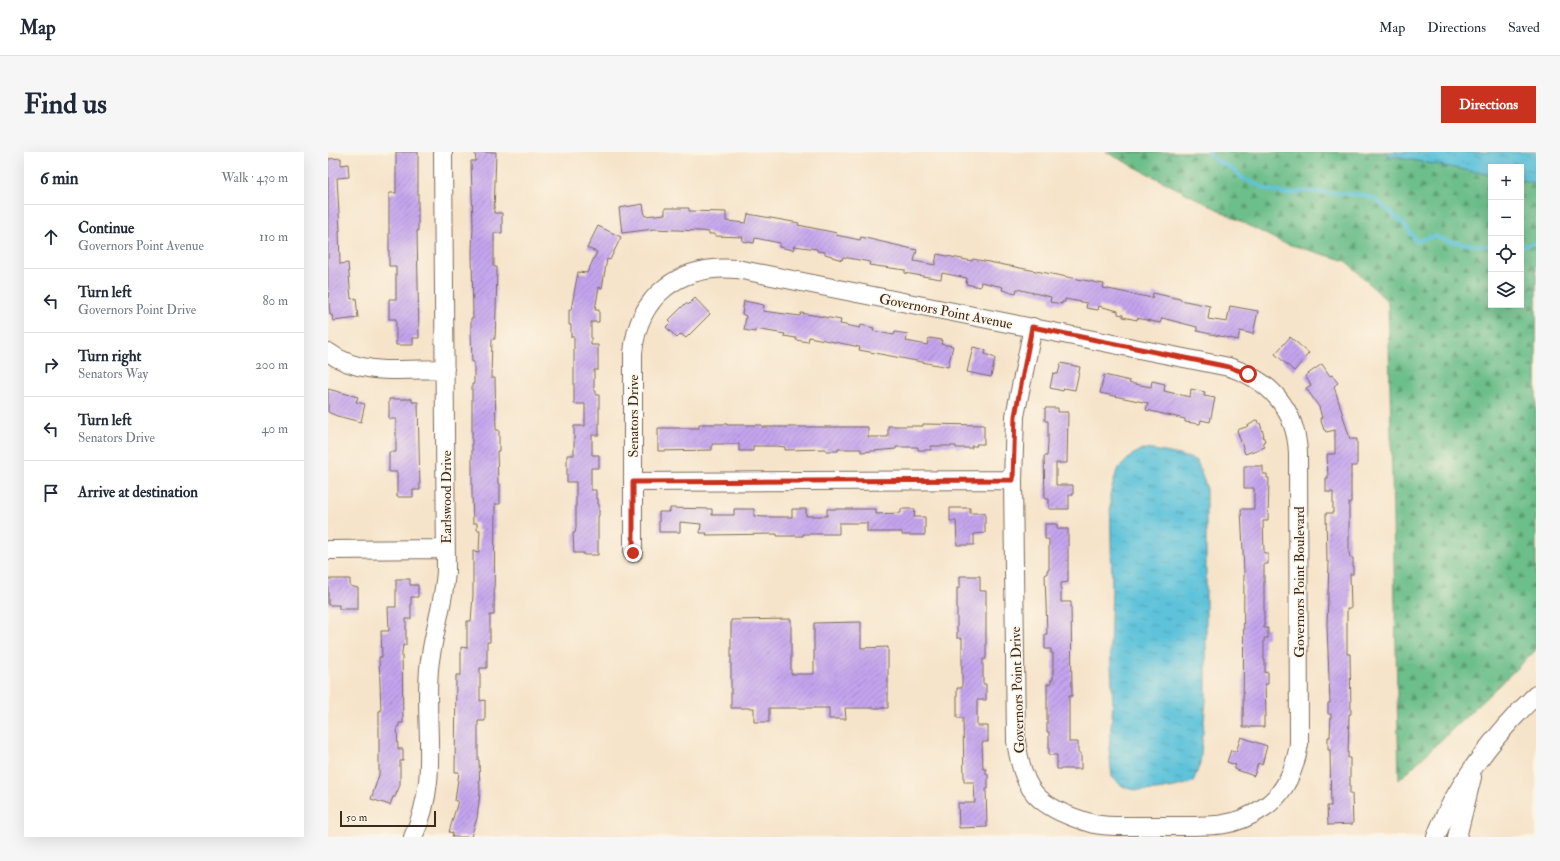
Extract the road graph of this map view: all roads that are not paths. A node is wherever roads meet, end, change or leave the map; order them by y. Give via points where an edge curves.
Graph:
1 (443, 152) edge
2 (663, 289) joint
3 (1032, 327) junction
4 (328, 352) edge
5 (445, 369) junction
6 (1254, 377) joint
7 (1013, 480) junction
8 (633, 482) junction
9 (446, 549) junction
10 (328, 550) edge
11 (633, 553) dead end
12 (1536, 695) edge
13 (1474, 768) junction
14 (1275, 798) joint
15 (1149, 831) edge
16 (1169, 831) edge
17 (413, 837) edge
18 (1436, 837) edge
19 (1458, 837) edge

1 - 5 street, Earlswood Drive
2 - 3 street, Governors Point Avenue via 675,280 701,270 728,268
2 - 8 street, Senators Drive via 643,314 632,353
3 - 6 street, Governors Point Avenue via 1229,367
3 - 7 street, Governors Point Drive via 1015,416
4 - 5 street via 365,368
5 - 9 street, Earlswood Drive
6 - 14 street, Governors Point Boulevard via 1266,385 1283,404 1294,428 1298,448 1299,744 1291,775
7 - 8 street
7 - 15 street, Governors Point Drive via 1016,741 1019,761 1031,790 1062,813 1102,825
8 - 11 street, Senators Drive
9 - 10 street
9 - 17 street, Earlswood Drive via 445,588 429,673 428,786 422,816
12 - 13 street via 1518,712
13 - 18 street via 1450,804
13 - 19 street
14 - 16 street, Governors Point Drive via 1265,807 1239,821
15 - 16 street, Governors Point Drive

